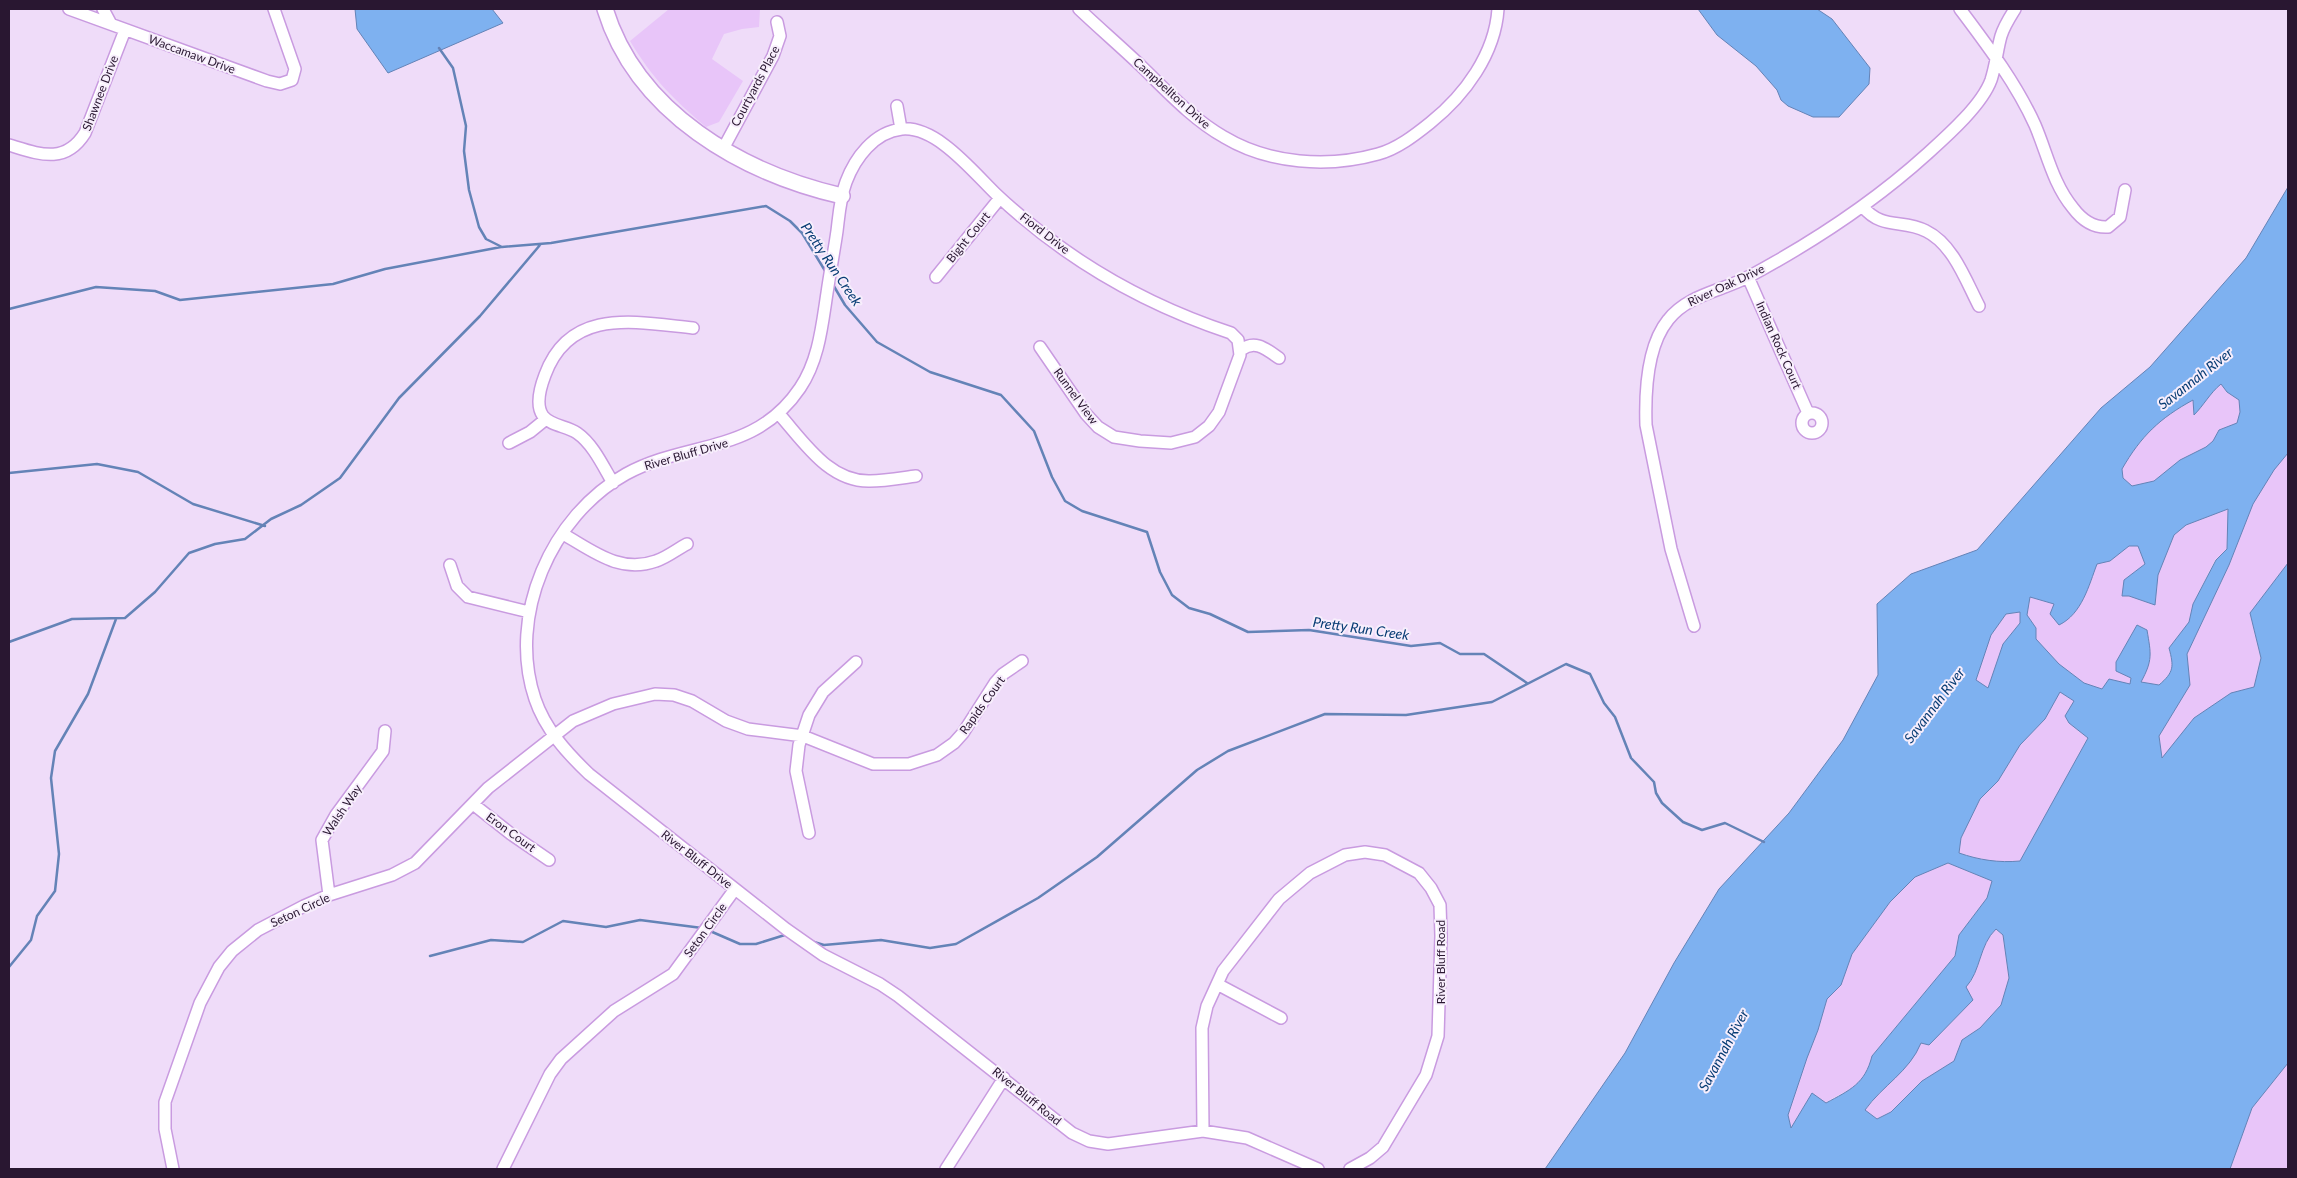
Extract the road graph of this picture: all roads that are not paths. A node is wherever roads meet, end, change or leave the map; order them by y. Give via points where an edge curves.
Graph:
1 (70, 9) edge
2 (103, 9) edge
3 (274, 9) edge
4 (605, 9) edge
5 (1079, 9) edge
6 (1498, 9) edge
7 (1960, 9) edge
8 (2015, 9) edge
9 (777, 22) dead end
10 (112, 24) junction
11 (125, 30) junction
12 (1996, 59) junction
13 (897, 106) dead end
14 (901, 129) junction
15 (9, 145) edge
16 (722, 149) junction
17 (2126, 190) dead end
18 (842, 196) junction
19 (1000, 198) junction
20 (1863, 207) junction
21 (936, 277) dead end
22 (1748, 277) junction
23 (1979, 306) dead end
24 (693, 328) dead end
25 (1040, 347) dead end
26 (1240, 350) junction
27 (1279, 358) dead end
28 (1808, 413) dead end
29 (780, 414) junction
30 (546, 419) junction
31 (510, 443) dead end
32 (916, 476) dead end
33 (613, 483) junction
34 (563, 534) junction
35 (687, 544) dead end
36 (450, 565) dead end
37 (530, 612) junction
38 (1694, 626) dead end
39 (1022, 661) dead end
40 (856, 662) dead end
41 (385, 731) dead end
42 (555, 735) junction
43 (803, 736) junction
44 (473, 804) junction
45 (809, 833) dead end
46 (549, 860) dead end
47 (735, 888) junction
48 (329, 895) junction
49 (873, 980) joint
50 (1217, 984) junction
51 (1281, 1018) dead end
52 (1004, 1078) junction
53 (1203, 1131) junction
54 (173, 1169) edge
55 (503, 1169) edge
56 (946, 1169) edge
57 (1318, 1169) edge
58 (1350, 1169) edge

1 - 10 street, Waccamaw Drive
2 - 10 street
3 - 11 street, Waccamaw Drive via 296,69 289,82 280,84
4 - 16 street via 620,47 660,101
5 - 6 street, Campbellton Drive via 1196,118 1222,136 1247,149 1277,158 1330,163 1379,154 1408,139 1436,118 1464,90 1480,65 1494,31
7 - 12 street
8 - 12 street, River Oak Drive via 2001,35
9 - 16 street, Courtyards Place via 780,36 773,56
10 - 11 street, Waccamaw Drive
11 - 15 street, Shawnee Drive via 85,133 76,144 64,152 49,155
12 - 17 street via 2034,124 2057,182 2076,213 2093,226 2108,226 2120,217
12 - 20 street, River Oak Drive via 1986,89 1958,123 1928,154
13 - 14 street
14 - 18 street via 886,133 869,146 849,174
14 - 19 street, Fiord Drive via 925,133 944,145
16 - 18 street via 803,187
18 - 29 street, River Bluff Drive via 816,356 800,389
19 - 21 street, Bight Court
19 - 26 street, Fiord Drive via 1051,240 1112,282 1167,310 1231,333 1238,340
20 - 22 street, River Oak Drive
20 - 23 street via 1880,221 1917,227 1940,240
22 - 28 street, Indian Rock Court
22 - 38 street, River Oak Drive via 1705,294 1669,318 1656,341 1648,376 1645,406 1648,434 1671,549
24 - 30 street via 624,322 596,325 574,335 559,348 544,378 539,402
25 - 26 street, Runnel View via 1098,427 1114,437 1171,442 1195,437 1214,420
26 - 27 street via 1249,345 1259,345
29 - 32 street via 823,463 840,474 869,481
29 - 33 street, River Bluff Drive via 737,439 652,462
30 - 31 street
30 - 33 street via 584,439
33 - 34 street, River Bluff Drive via 588,502
34 - 35 street via 600,557 626,565 657,561
34 - 37 street, River Bluff Drive via 546,563
36 - 37 street via 457,586 468,597
37 - 42 street, River Bluff Drive via 527,643 532,688 541,713
39 - 43 street, Rapids Court via 995,683 954,743 928,759 897,766 873,764
40 - 43 street via 823,692 809,714
41 - 48 street, Walsh Way via 383,750 322,840
42 - 43 street, Rapids Court via 573,721 599,708 664,694 692,700 726,721 748,729
42 - 44 street, Seton Circle via 508,770
42 - 47 street, River Bluff Drive via 589,774
43 - 45 street via 797,753 796,771
44 - 46 street, Eron Court
44 - 48 street, Seton Circle via 415,863 392,876
47 - 49 street, River Bluff Drive via 823,955
47 - 55 street, Seton Circle via 673,974 614,1011 561,1059 550,1074
48 - 54 street, Seton Circle via 280,918 243,941 208,984 165,1102 165,1129
49 - 52 street, River Bluff Road via 916,1009
50 - 51 street
50 - 53 street, River Bluff Road via 1202,1028
50 - 58 street, River Bluff Road via 1223,971 1279,899 1310,873 1337,858 1360,852 1384,855 1413,870 1431,888 1440,905 1441,936 1440,1015 1434,1056 1420,1088 1383,1147
52 - 53 street, River Bluff Road via 1072,1133 1089,1141 1117,1143
52 - 56 street
53 - 57 street, River Bluff Road via 1247,1138

